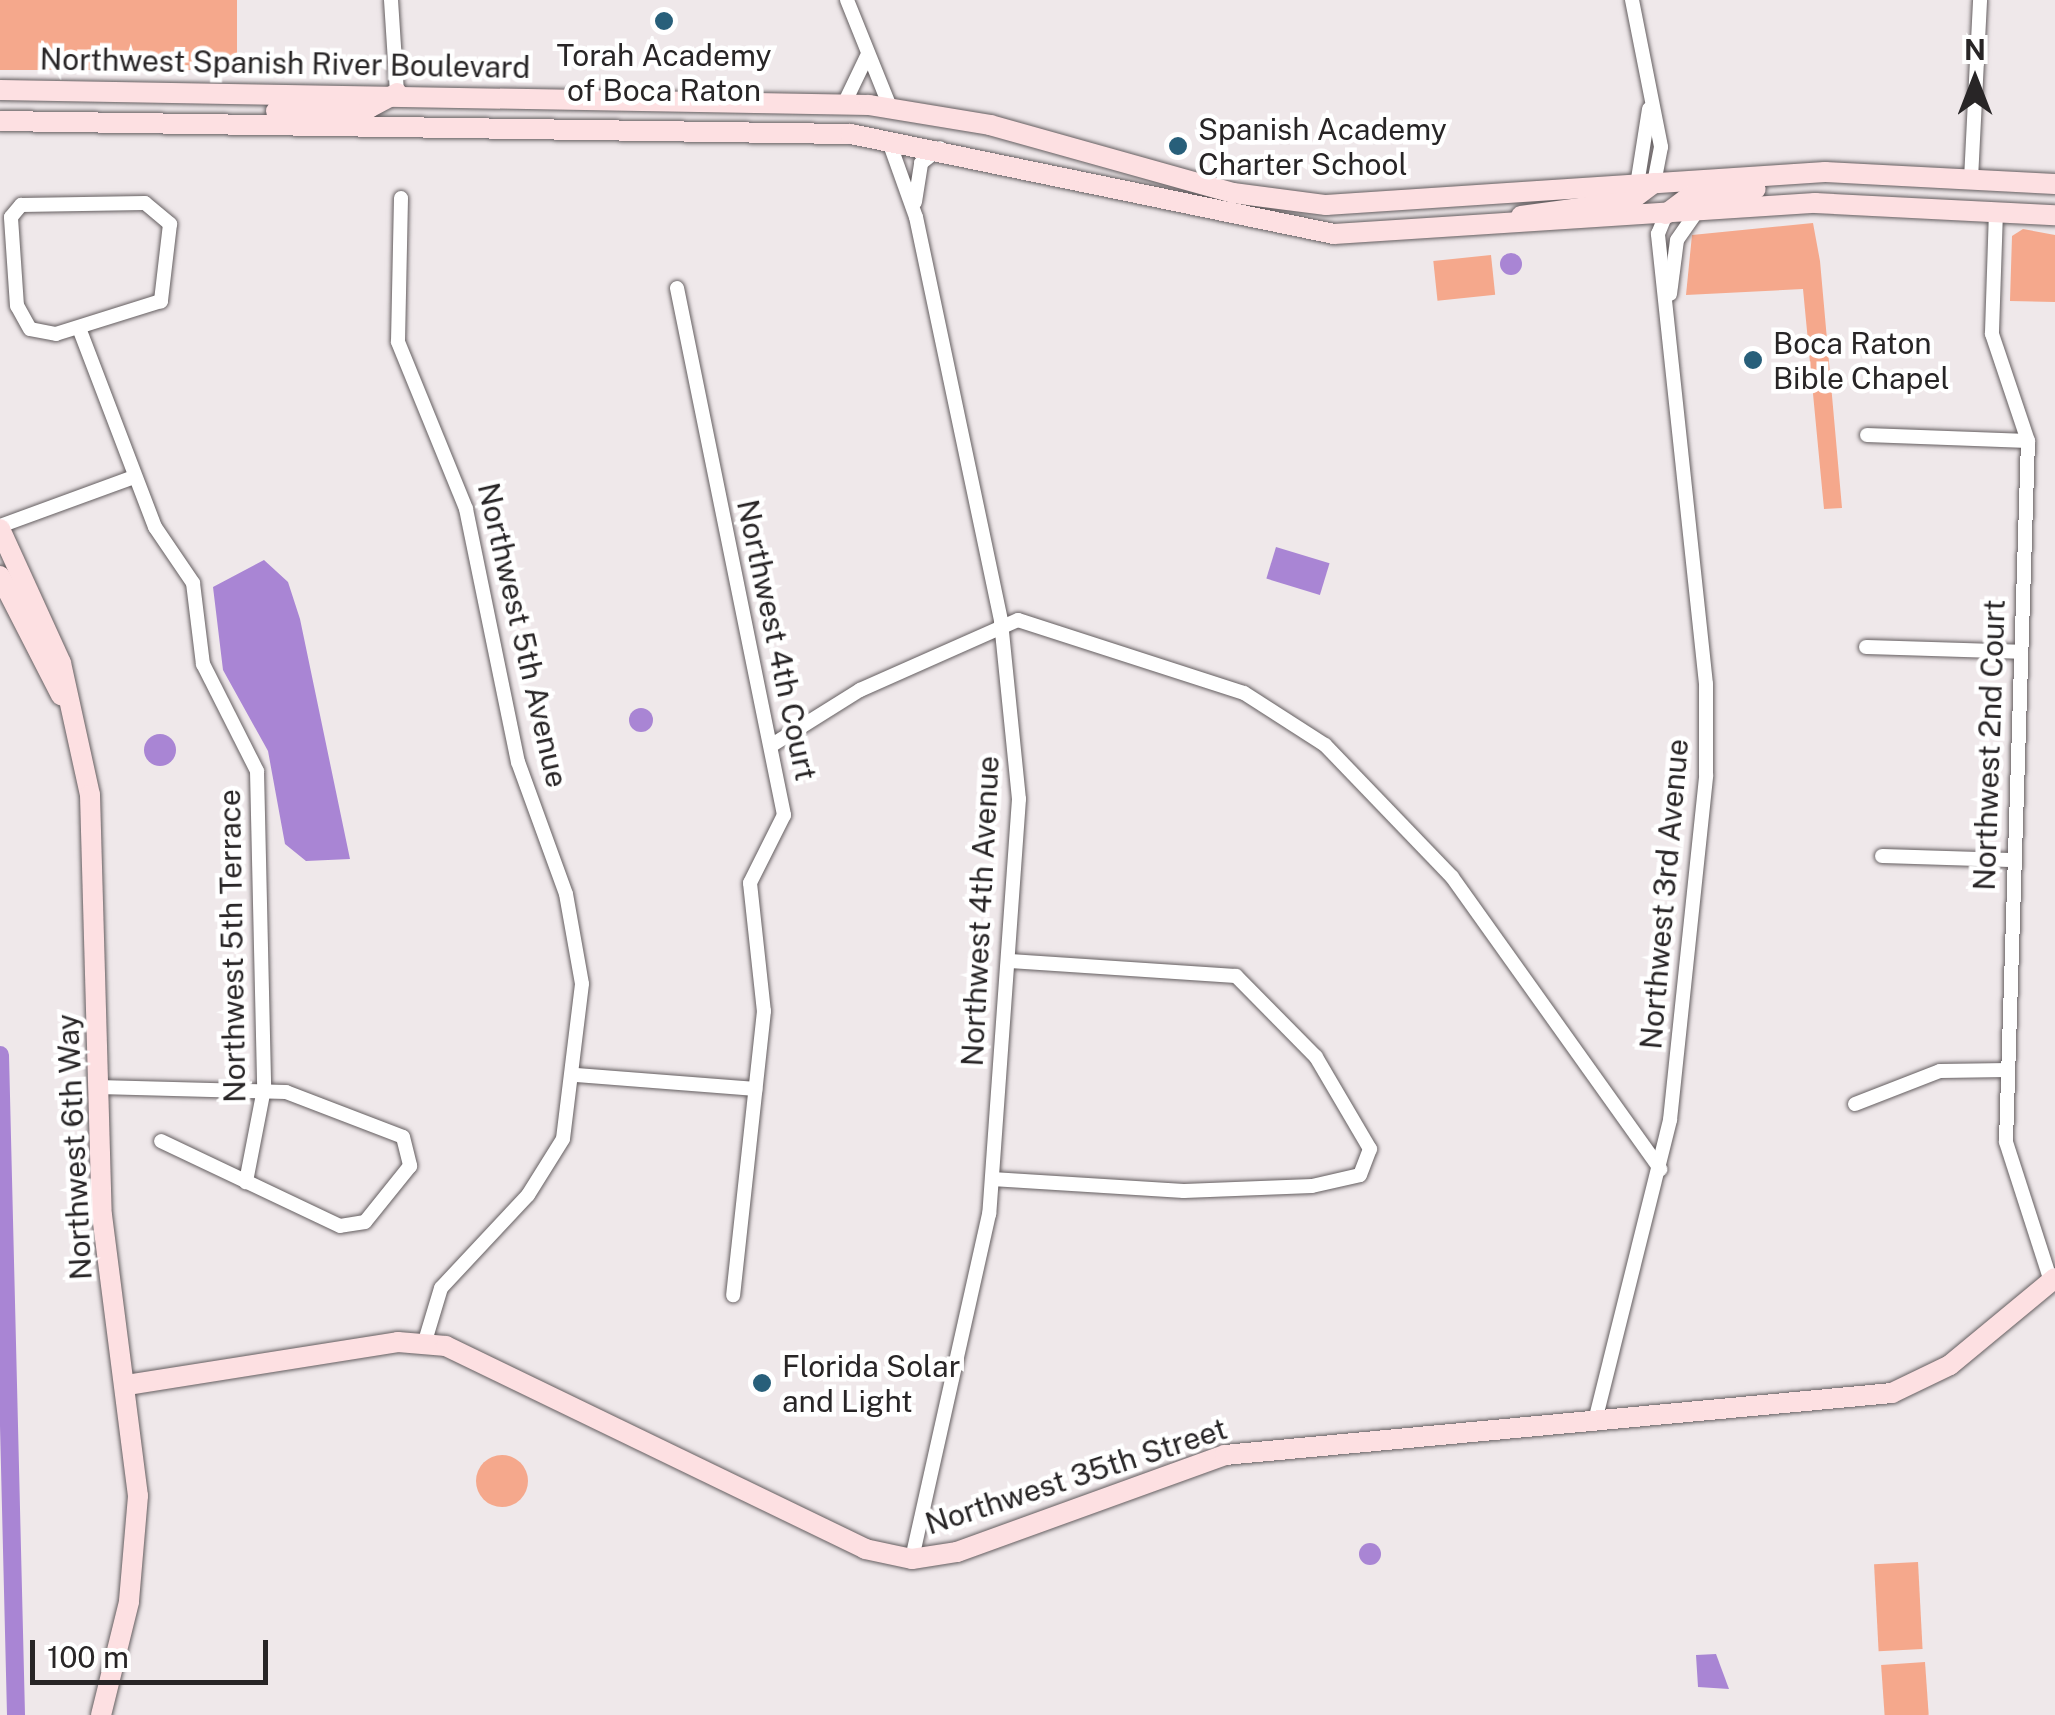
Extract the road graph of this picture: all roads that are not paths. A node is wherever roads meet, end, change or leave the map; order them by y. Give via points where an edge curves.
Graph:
1 (390, 0) edge
2 (848, 0) edge
3 (1632, 0) edge
4 (1980, 0) edge
5 (867, 56) junction
6 (0, 90) edge
7 (397, 93) junction
8 (844, 104) junction
9 (890, 107) junction
10 (225, 120) junction
11 (0, 121) edge
12 (886, 137) junction
13 (943, 146) junction
14 (1831, 172) junction
15 (1970, 179) junction
16 (1645, 184) junction
17 (2055, 184) edge
18 (1468, 197) junction
19 (401, 198) dead end
20 (914, 208) junction
21 (1996, 211) junction
22 (1696, 212) junction
23 (1666, 214) junction
24 (2055, 215) edge
25 (1491, 227) junction
26 (1316, 233) junction
27 (678, 288) dead end
28 (1669, 304) junction
29 (78, 328) junction
30 (1867, 435) dead end
31 (2028, 441) junction
32 (134, 477) junction
33 (0, 528) edge
34 (0, 576) edge
35 (1001, 622) junction
36 (1866, 647) dead end
37 (2021, 652) junction
38 (76, 724) junction
39 (772, 744) junction
40 (1882, 856) dead end
41 (2010, 860) junction
42 (1009, 961) junction
43 (2008, 1070) junction
44 (576, 1076) junction
45 (98, 1086) junction
46 (264, 1089) junction
47 (755, 1089) junction
48 (1855, 1104) dead end
49 (161, 1141) dead end
50 (1660, 1170) junction
51 (992, 1179) junction
52 (246, 1182) junction
53 (2053, 1280) edge
54 (733, 1296) dead end
55 (426, 1342) junction
56 (127, 1385) junction
57 (1595, 1421) junction
58 (912, 1558) junction
59 (100, 1715) edge

1 - 7 street
2 - 5 street
3 - 16 street via 1662,158
4 - 15 street
5 - 8 street
5 - 9 street
6 - 7 main road, Northwest Spanish River Boulevard
7 - 8 main road, Northwest Spanish River Boulevard
7 - 10 main road via 375,107
8 - 9 main road, Northwest Spanish River Boulevard
9 - 18 main road, Northwest Spanish River Boulevard via 1277,201
10 - 11 main road, Northwest Spanish River Boulevard
10 - 12 main road, Northwest Spanish River Boulevard
12 - 13 main road, Northwest Spanish River Boulevard
12 - 20 street, Northwest 4th Avenue
13 - 20 street, Northwest 4th Avenue via 918,170
13 - 26 main road, Northwest Spanish River Boulevard
14 - 15 main road, Northwest Spanish River Boulevard
14 - 16 main road, Northwest Spanish River Boulevard
14 - 23 main road via 1690,196
15 - 17 main road, Northwest Spanish River Boulevard
16 - 18 main road, Northwest Spanish River Boulevard
16 - 25 main road via 1630,201 1535,210
18 - 26 main road
19 - 44 street, Northwest 5th Avenue via 398,342 466,509 518,762 575,930
20 - 35 street, Northwest 4th Avenue
21 - 22 main road, Northwest Spanish River Boulevard via 1841,202
21 - 24 main road, Northwest Spanish River Boulevard
21 - 31 street, Northwest 2nd Court via 1992,334
22 - 23 main road, Northwest Spanish River Boulevard
22 - 28 street, Northwest 3rd Avenue via 1677,240
23 - 25 main road, Northwest Spanish River Boulevard
23 - 28 street, Northwest 3rd Avenue via 1658,234
25 - 26 main road, Northwest Spanish River Boulevard
27 - 39 street, Northwest 4th Court
28 - 50 street, Northwest 3rd Avenue via 1706,739
29 - 29 street via 41,333 22,320 11,216 21,206 52,202 156,206 170,224 161,301
29 - 32 street, Northwest 5th Terrace
30 - 31 street
31 - 37 street, Northwest 2nd Court
32 - 33 street
32 - 46 street, Northwest 5th Terrace via 193,582 204,664 256,772
33 - 38 main road, Northwest 6th Way via 62,663
34 - 38 main road, Northwest 6th Way
35 - 39 street
35 - 42 street, Northwest 4th Avenue via 1019,799
35 - 50 street via 1044,624 1244,693 1326,745 1452,877
36 - 37 street
37 - 41 street, Northwest 2nd Court
38 - 45 main road, Northwest 6th Way via 90,795
39 - 47 street, Northwest 4th Court via 784,814 750,884 764,976
40 - 41 street
41 - 43 street, Northwest 2nd Court
42 - 51 street, Northwest 4th Avenue
42 - 51 street via 1236,976 1316,1057 1364,1127 1367,1165 1345,1182 1184,1191
43 - 48 street via 1940,1071
43 - 53 street, Northwest 2nd Court via 2009,1166
44 - 47 street
44 - 55 street, Northwest 5th Avenue via 548,1169 442,1288
45 - 46 street
45 - 56 main road, Northwest 6th Way via 102,1215
46 - 52 street, Northwest 5th Terrace
46 - 52 street via 403,1137 411,1150 402,1182 353,1226
47 - 54 street, Northwest 4th Court
49 - 52 street
50 - 57 street, Northwest 3rd Avenue
51 - 58 street, Northwest 4th Avenue
53 - 57 main road, Northwest 35th Street via 1950,1365 1892,1393
55 - 56 main road
55 - 58 main road, Northwest 35th Street via 865,1549
56 - 59 main road, Northwest 6th Way via 138,1496 134,1568
57 - 58 main road, Northwest 35th Street via 1226,1455 957,1552

